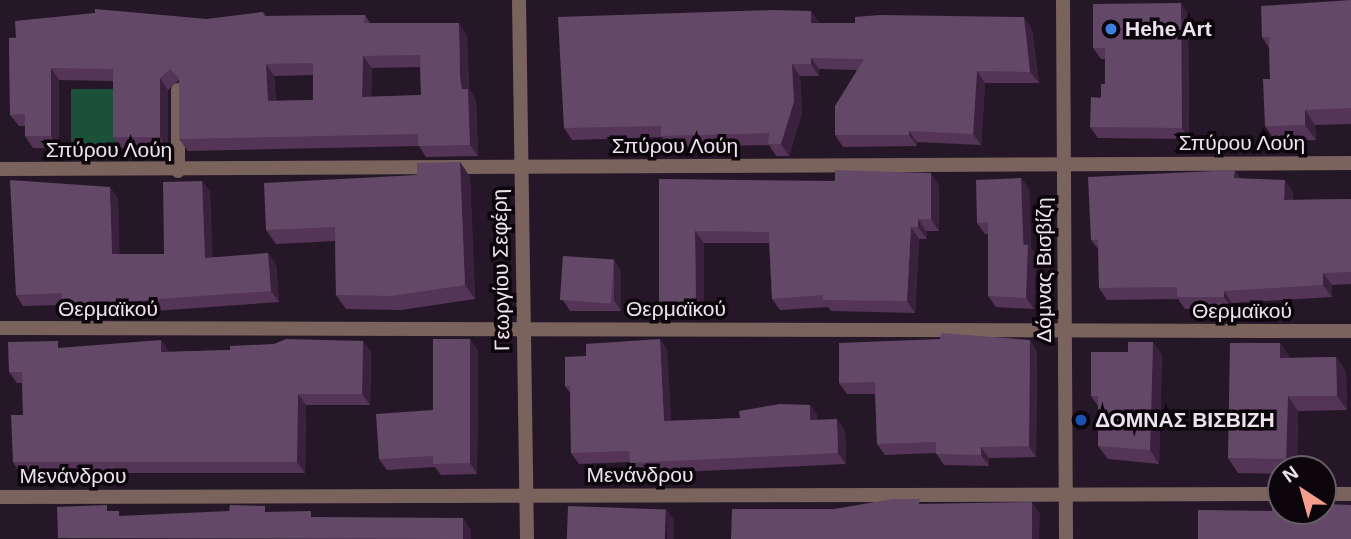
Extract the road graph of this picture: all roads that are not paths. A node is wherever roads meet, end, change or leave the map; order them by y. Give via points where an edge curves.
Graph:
1 (519, 0) edge
2 (1063, 0) edge
3 (178, 90) edge
4 (1351, 163) edge
5 (1064, 166) junction
6 (520, 167) junction
7 (0, 169) edge
8 (178, 171) junction
9 (0, 328) edge
10 (523, 329) junction
11 (1351, 331) edge
12 (1065, 333) junction
13 (1066, 492) junction
14 (1267, 494) edge
15 (527, 496) junction
16 (0, 497) edge
17 (527, 539) edge
18 (1066, 539) edge

1 - 6 street, Γεωργίου Σεφέρη
2 - 5 street, Δόμνας Βισβίζη
3 - 8 street
4 - 5 street, Σπύρου Λούη
5 - 6 street, Σπύρου Λούη
5 - 12 street, Δόμνας Βισβίζη
6 - 8 street, Σπύρου Λούη
6 - 10 street, Γεωργίου Σεφέρη
7 - 8 street, Σπύρου Λούη
9 - 10 street, Θερμαϊκού
10 - 12 street, Θερμαϊκού
10 - 15 street, Γεωργίου Σεφέρη
11 - 12 street, Θερμαϊκού
12 - 13 street, Δόμνας Βισβίζη
13 - 14 street, Μενάνδρου
13 - 15 street, Μενάνδρου
13 - 18 street, Δόμνας Βισβίζη
15 - 16 street, Μενάνδρου
15 - 17 street, Γεωργίου Σεφέρη

